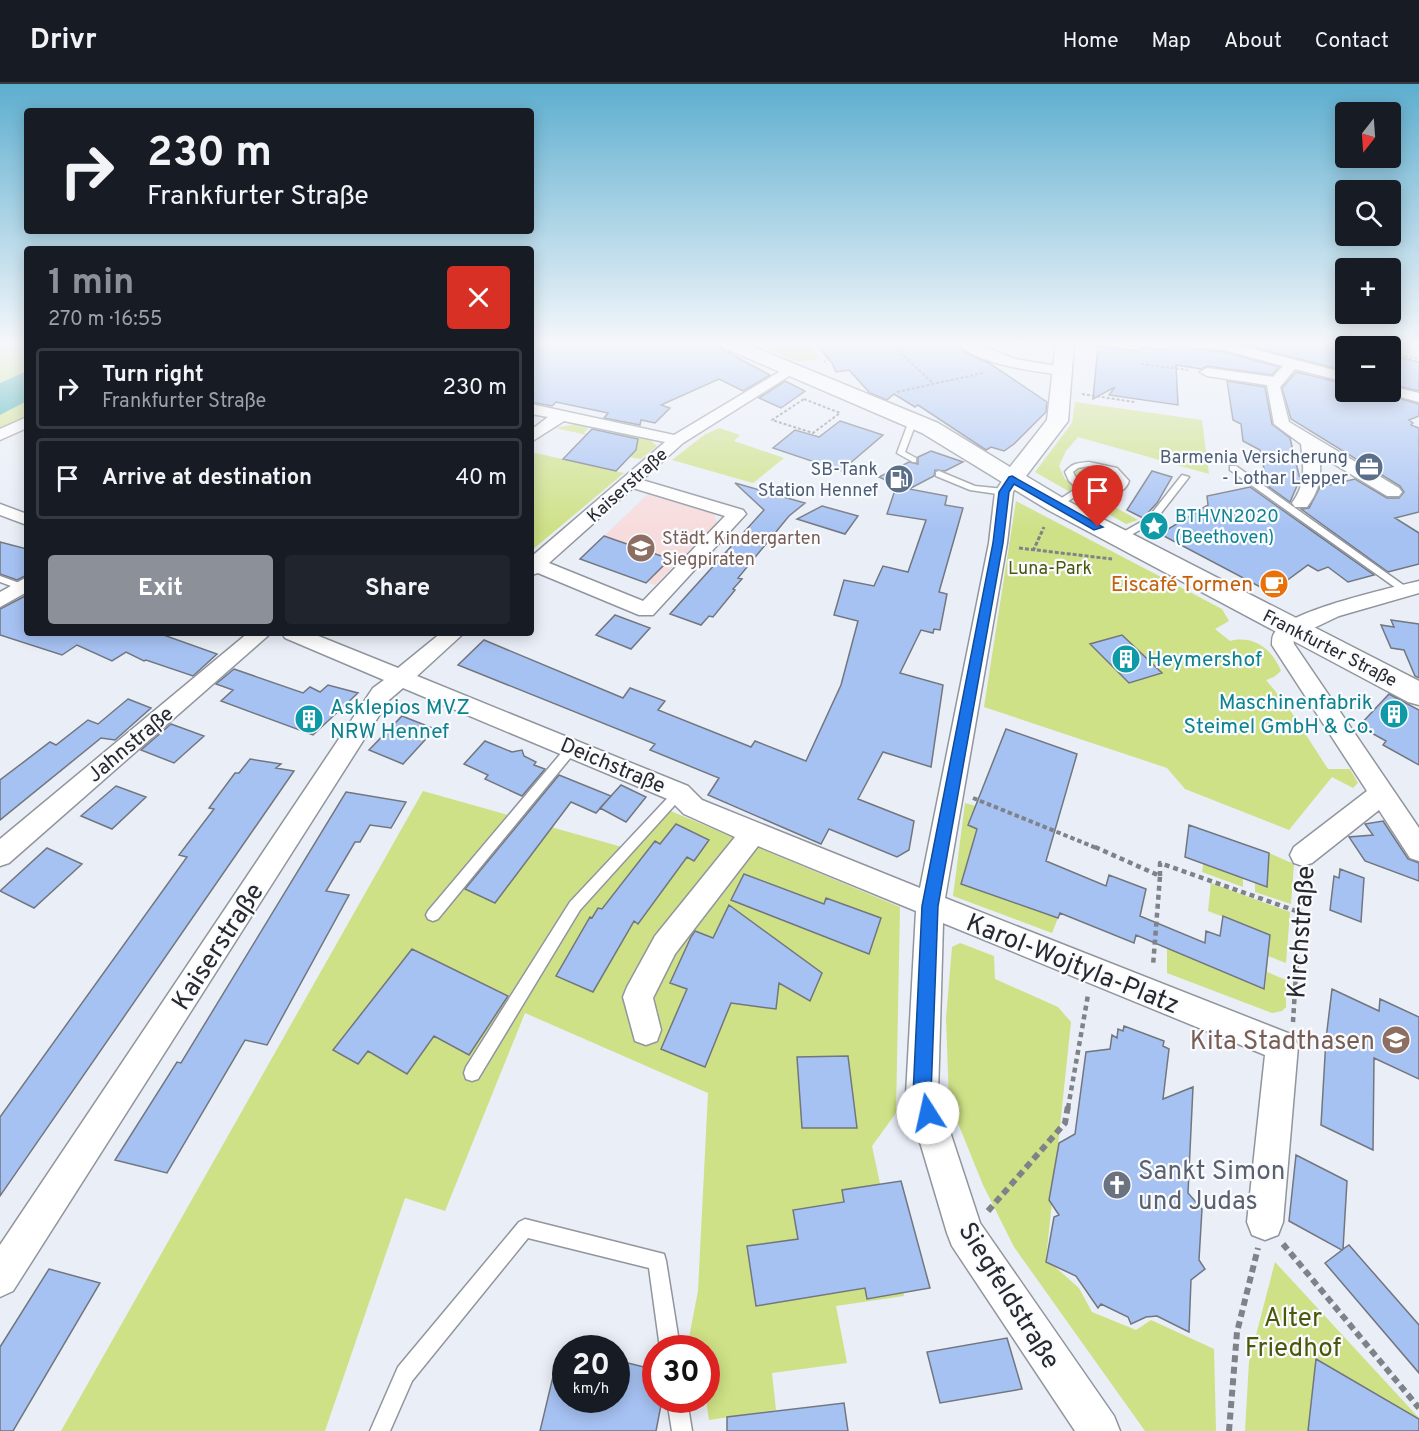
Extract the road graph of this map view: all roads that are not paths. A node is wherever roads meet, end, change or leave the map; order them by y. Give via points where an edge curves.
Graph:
1 (732, 406) edge
2 (878, 406) edge
3 (1059, 406) edge
4 (1278, 406) edge
5 (534, 410) edge
6 (560, 416) junction
7 (913, 420) junction
8 (24, 423) edge
9 (0, 435) edge
10 (534, 435) edge
11 (677, 440) junction
12 (1309, 442) junction
13 (914, 460) dead end
14 (1233, 468) dead end
15 (939, 474) dead end
16 (1185, 477) dead end
17 (632, 482) junction
18 (1008, 486) junction
19 (1083, 488) junction
20 (1393, 492) dead end
21 (1301, 503) dead end
22 (0, 509) edge
23 (1051, 516) junction
24 (24, 519) edge
25 (1119, 538) junction
26 (534, 564) edge
27 (534, 567) edge
28 (0, 579) edge
29 (24, 585) edge
30 (1412, 589) edge
31 (0, 601) edge
32 (1291, 630) junction
33 (257, 636) edge
34 (300, 636) edge
35 (450, 636) edge
36 (402, 677) junction
37 (1419, 694) edge
38 (572, 748) junction
39 (679, 793) junction
40 (1382, 794) junction
41 (753, 833) junction
42 (1419, 850) edge
43 (0, 855) edge
44 (1303, 855) road end
45 (930, 906) junction
46 (433, 915) dead end
47 (646, 1030) dead end
48 (472, 1073) dead end
49 (1264, 1222) road end
50 (0, 1278) edge
51 (668, 1335) edge
52 (680, 1413) edge
53 (380, 1431) edge
54 (682, 1431) edge
55 (1099, 1431) edge

1 - 11 street, Kaiserstraße
2 - 7 main road, Frankfurter Straße
3 - 18 main road via 1057,421
4 - 12 street via 1282,424
5 - 6 street
6 - 10 street
6 - 11 street
7 - 13 lane via 902,453
7 - 18 main road, Frankfurter Straße via 950,440
8 - 9 street
11 - 17 street, Kaiserstraße
12 - 20 street
12 - 21 street via 1313,479 1310,494
14 - 30 lane
15 - 18 lane via 973,488
16 - 25 lane via 1151,520
17 - 26 street, Kaiserstraße
17 - 27 street via 737,514 646,609
18 - 23 main road, Frankfurter Straße
18 - 45 street, Siegfeldstraße
19 - 19 lane via 1072,480 1069,472 1081,464 1112,469 1125,481 1121,489 1108,492
19 - 23 lane
22 - 24 street
23 - 25 main road, Frankfurter Straße
25 - 32 main road, Frankfurter Straße
28 - 29 lane
29 - 31 street
30 - 32 street via 1345,605
32 - 37 main road, Frankfurter Straße
32 - 40 street via 1283,635 1282,645
33 - 43 street, Jahnstraße
34 - 36 street, Deichstraße
35 - 36 street, Kaiserstraße
36 - 38 street, Deichstraße
36 - 50 street, Kaiserstraße via 381,694
38 - 39 street, Deichstraße
38 - 46 lane
39 - 41 street, Deichstraße via 693,807
39 - 48 lane via 575,906
40 - 42 street
40 - 44 street, Kirchstraße
41 - 45 street, Deichstraße
41 - 47 street via 665,945 638,997
45 - 49 street, Karol-Wojtyla-Platz via 1282,1046
45 - 55 street, Siegfeldstraße via 922,1095 965,1233
51 - 53 lane via 657,1261 525,1228 405,1374
52 - 54 lane

